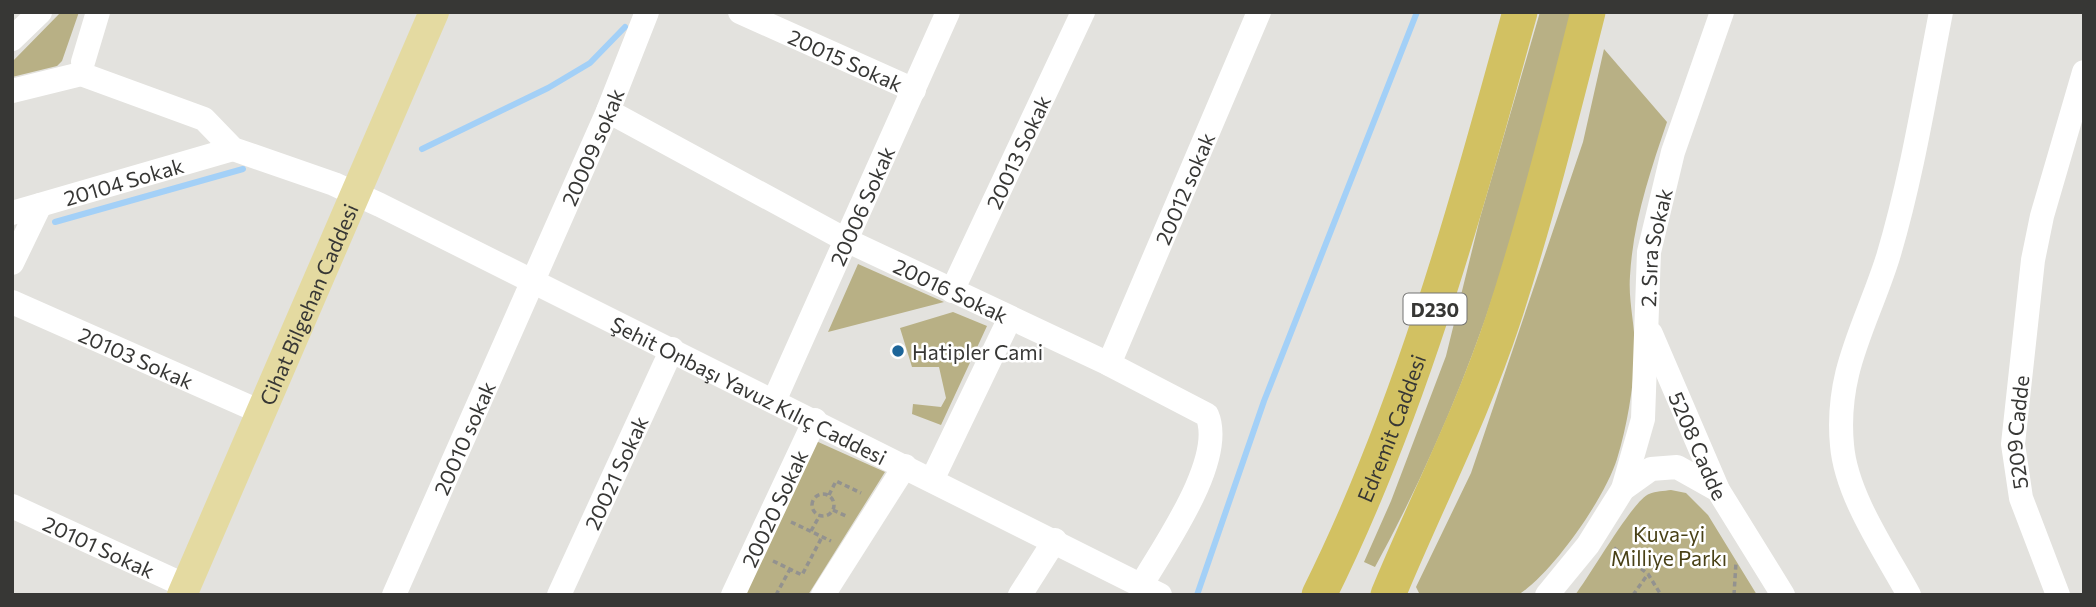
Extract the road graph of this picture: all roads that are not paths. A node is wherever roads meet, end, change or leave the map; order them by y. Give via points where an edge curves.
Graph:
1 (40, 12) edge
2 (98, 12) edge
3 (434, 12) edge
4 (647, 12) edge
5 (740, 12) edge
6 (948, 12) edge
7 (1083, 12) edge
8 (1259, 12) edge
9 (1520, 12) edge
10 (1588, 12) edge
11 (1722, 12) edge
12 (1941, 12) edge
13 (12, 39) edge
14 (83, 62) dead end
15 (2084, 72) edge
16 (914, 90) junction
17 (12, 91) edge
18 (608, 111) junction
19 (233, 149) junction
20 (356, 194) junction
21 (40, 205) junction
22 (12, 212) edge
23 (846, 240) junction
24 (12, 263) edge
25 (531, 279) junction
26 (952, 291) junction
27 (12, 302) edge
28 (1010, 318) junction
29 (1647, 324) junction
30 (671, 349) junction
31 (1109, 364) junction
32 (774, 401) junction
33 (261, 412) junction
34 (815, 420) junction
35 (905, 466) junction
36 (932, 480) junction
37 (1623, 489) junction
38 (1718, 490) junction
39 (12, 506) edge
40 (1055, 540) junction
41 (184, 590) edge
42 (1151, 590) edge
43 (394, 595) edge
44 (559, 595) edge
45 (733, 595) edge
46 (823, 595) edge
47 (1020, 595) edge
48 (1319, 595) edge
49 (1388, 595) edge
50 (1547, 595) edge
51 (1783, 595) edge
52 (1909, 595) edge
53 (2059, 595) edge

1 - 13 street
2 - 14 street
3 - 20 main road, Cihat Bilgehan Caddesi
4 - 18 street, 20009 sokak
5 - 16 street, 20015 Sokak
6 - 16 street, 20006 Sokak
7 - 26 street, 20013 Sokak
8 - 31 street, 20012 sokak
9 - 48 highway, Edremit Caddesi / D230 via 1427,332 1389,437
10 - 49 highway via 1502,322 1441,479
11 - 29 street, 2. Sıra Sokak via 1673,152 1649,252
12 - 52 street via 1909,178 1887,257 1844,374 1841,405 1842,448 1860,505
15 - 53 street, 5209 Cadde via 2042,216 2013,444 2021,498
16 - 23 street, 20006 Sokak
17 - 19 street via 82,74 204,119
18 - 23 street, 20016 Sokak
18 - 25 street, 20009 sokak
19 - 20 street, Şehit Onbaşı Yavuz Kılıç Caddesi
19 - 21 street, 20104 Sokak
20 - 25 street, Şehit Onbaşı Yavuz Kılıç Caddesi
20 - 33 main road, Cihat Bilgehan Caddesi
21 - 22 street, 20104 Sokak
21 - 24 street
23 - 26 street, 20016 Sokak
23 - 32 street, 20006 Sokak
25 - 30 street, Şehit Onbaşı Yavuz Kılıç Caddesi
25 - 43 street, 20010 sokak
26 - 28 street, 20016 Sokak
27 - 33 street, 20103 Sokak
28 - 31 street, 20016 Sokak
28 - 36 street
29 - 37 street, 2. Sıra Sokak via 1643,419
29 - 38 street, 5208 Cadde
30 - 32 street, Şehit Onbaşı Yavuz Kılıç Caddesi
30 - 44 street, 20021 Sokak
31 - 42 street, 20016 Sokak via 1207,415 1211,425 1208,453
32 - 34 street, Şehit Onbaşı Yavuz Kılıç Caddesi
33 - 41 main road, Cihat Bilgehan Caddesi
34 - 35 street, Şehit Onbaşı Yavuz Kılıç Caddesi
34 - 45 street, 20020 Sokak
35 - 36 street, Şehit Onbaşı Yavuz Kılıç Caddesi
35 - 46 street
36 - 40 street, Şehit Onbaşı Yavuz Kılıç Caddesi
37 - 38 street via 1651,469 1677,467
37 - 50 street via 1588,545
38 - 51 street, 5208 Cadde
39 - 41 street, 20101 Sokak
40 - 42 street, Şehit Onbaşı Yavuz Kılıç Caddesi
40 - 47 street

